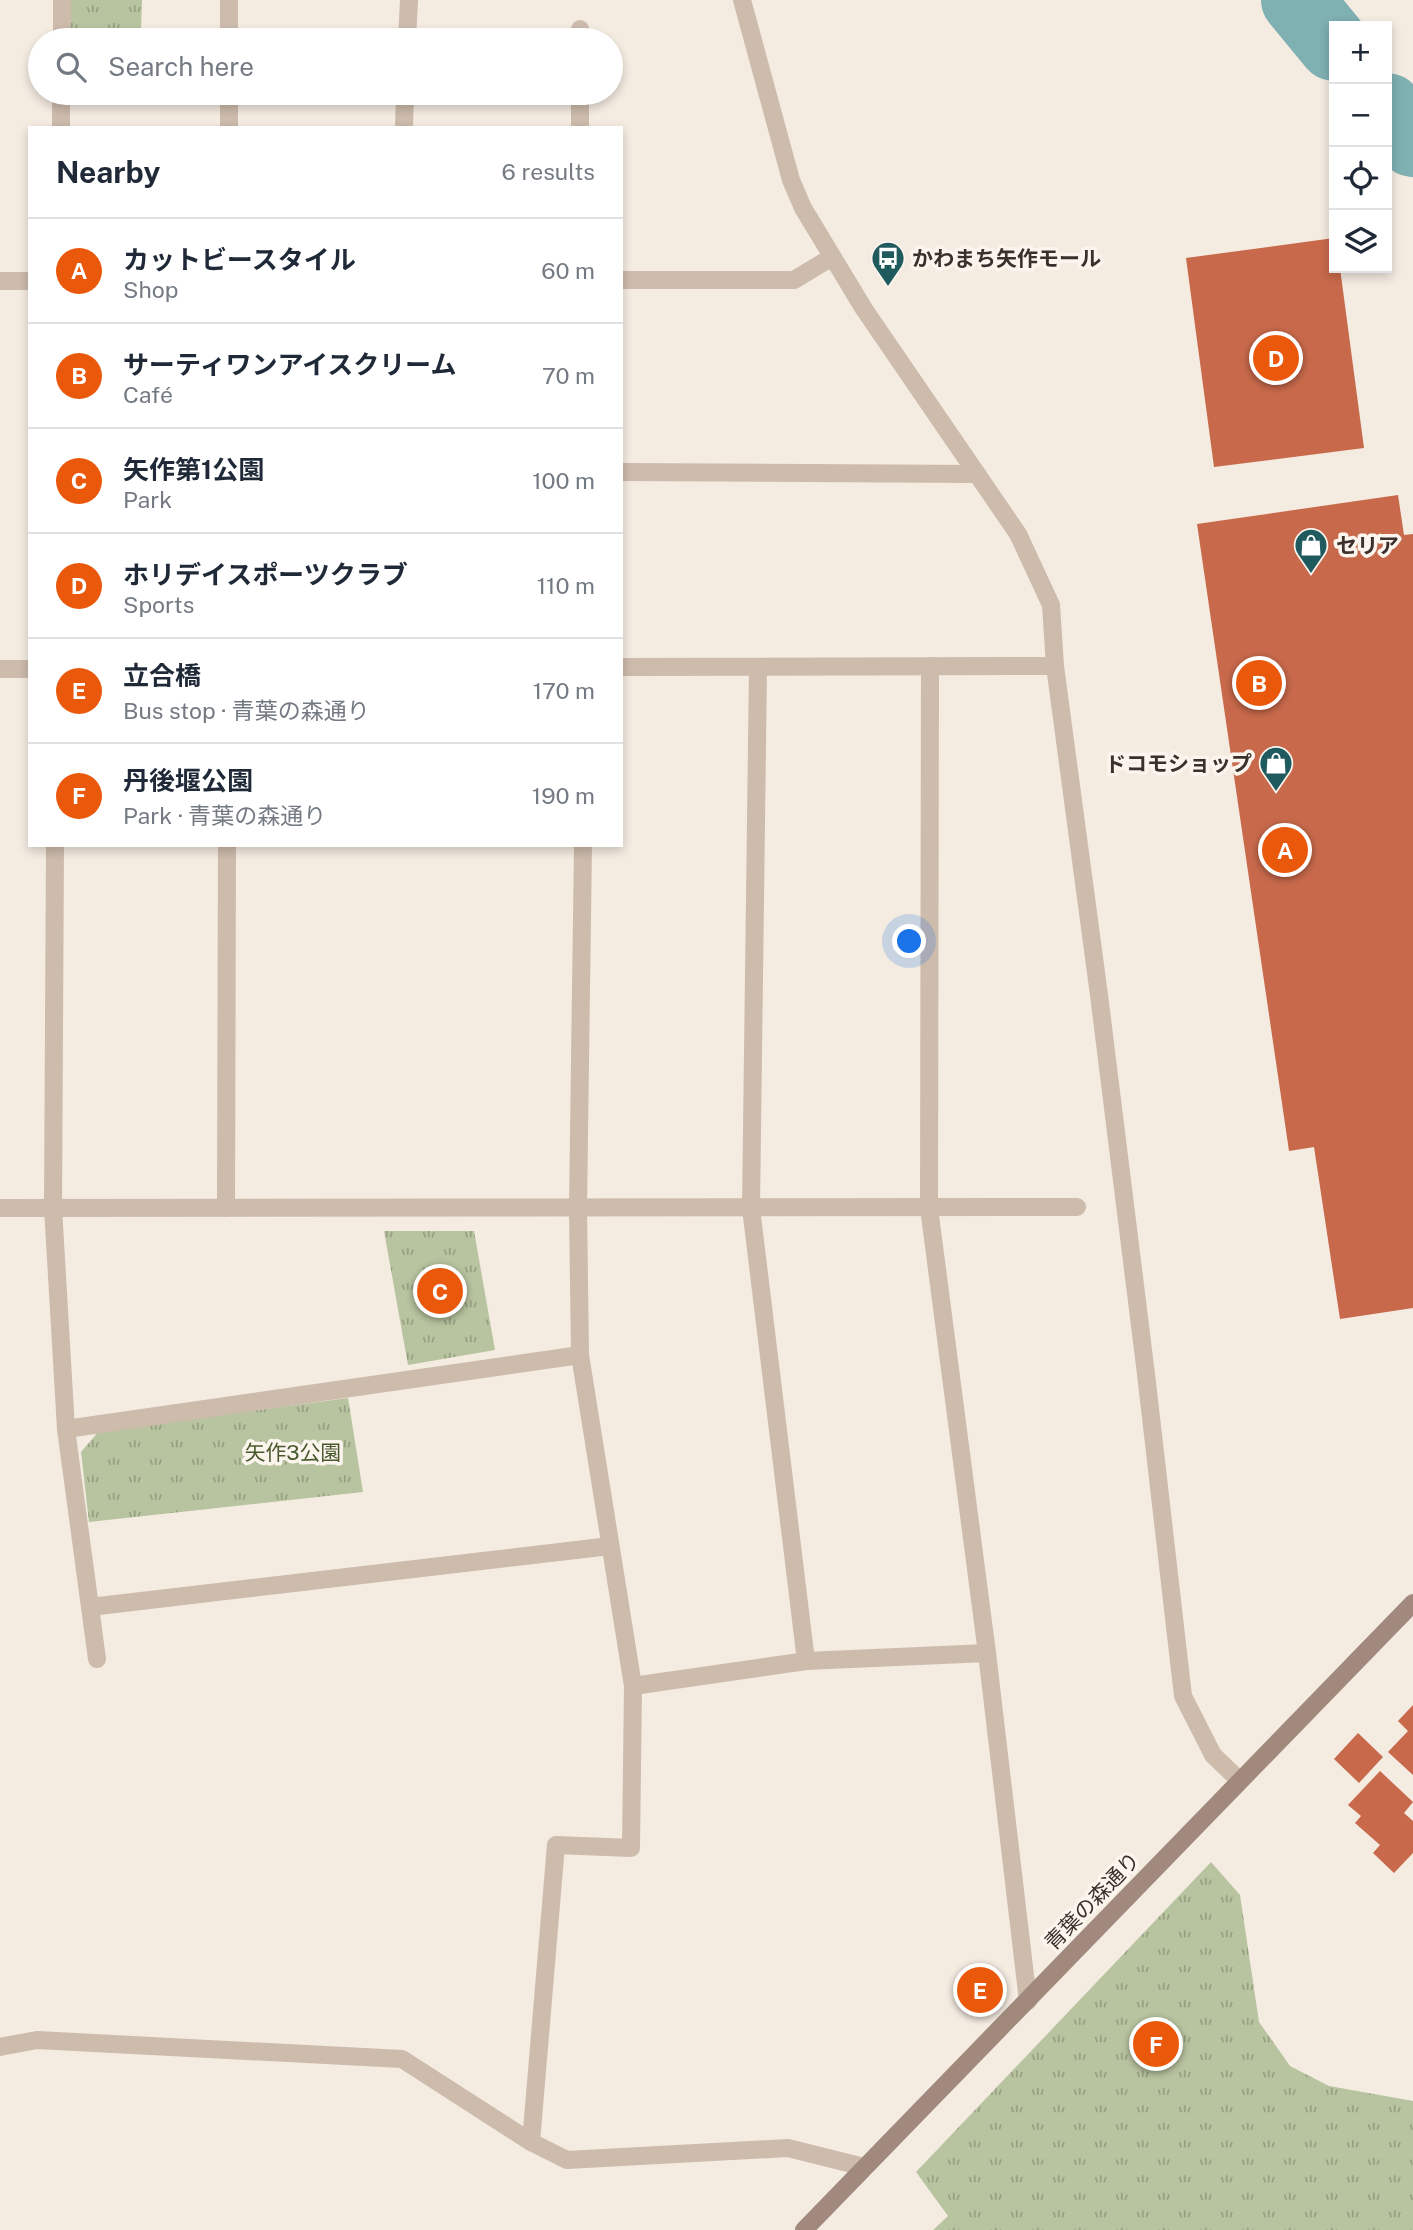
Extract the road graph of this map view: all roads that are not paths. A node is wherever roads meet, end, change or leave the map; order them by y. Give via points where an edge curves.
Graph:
1 (62, 0) edge
2 (229, 0) edge
3 (409, 0) edge
4 (742, 0) edge
5 (62, 28) edge
6 (229, 28) edge
7 (408, 28) edge
8 (61, 105) edge
9 (229, 105) edge
10 (405, 105) edge
11 (580, 105) edge
12 (61, 126) edge
13 (229, 126) edge
14 (404, 126) edge
15 (580, 126) edge
16 (832, 257) junction
17 (623, 280) edge
18 (0, 281) edge
19 (28, 281) edge
20 (623, 472) edge
21 (977, 474) junction
22 (930, 666) junction
23 (1055, 666) junction
24 (623, 667) edge
25 (758, 667) junction
26 (0, 669) edge
27 (28, 669) edge
28 (55, 847) edge
29 (227, 847) edge
30 (583, 847) edge
31 (1077, 1207) dead end
32 (0, 1208) edge
33 (53, 1208) junction
34 (226, 1208) junction
35 (578, 1208) junction
36 (751, 1208) junction
37 (929, 1208) junction
38 (580, 1355) junction
39 (66, 1429) junction
40 (610, 1546) junction
41 (1413, 1603) edge
42 (90, 1606) junction
43 (987, 1653) junction
44 (97, 1658) dead end
45 (806, 1661) junction
46 (633, 1686) junction
47 (1240, 1781) junction
48 (1028, 2001) junction
49 (0, 2047) edge
50 (531, 2142) junction
51 (864, 2167) junction
52 (804, 2230) edge

1 - 5 street
2 - 6 street
3 - 7 street
4 - 16 street via 791,180
8 - 12 street
9 - 13 street
10 - 14 street
11 - 15 street
16 - 17 street via 794,279
16 - 21 street
18 - 19 street
20 - 21 street
21 - 23 street via 1018,534 1051,605
22 - 23 street
22 - 25 street
22 - 37 street
23 - 47 street via 1103,1022 1183,1696 1213,1755
24 - 25 street
25 - 36 street
26 - 27 street
28 - 33 street
29 - 34 street
30 - 35 street
31 - 37 street
32 - 33 street
33 - 34 street
33 - 39 street
34 - 35 street
35 - 36 street
35 - 38 street
36 - 37 street
36 - 45 street
37 - 43 street
38 - 39 street
38 - 40 street
39 - 42 street
40 - 42 street
40 - 46 street
41 - 47 street, 青葉の森通り
42 - 44 street
43 - 45 street
43 - 48 street
45 - 46 street
46 - 50 street via 631,1848 556,1845
47 - 48 street, 青葉の森通り
48 - 51 street, 青葉の森通り
49 - 50 street via 37,2040 402,2059
50 - 51 street via 567,2160 788,2148
51 - 52 street, 青葉の森通り

